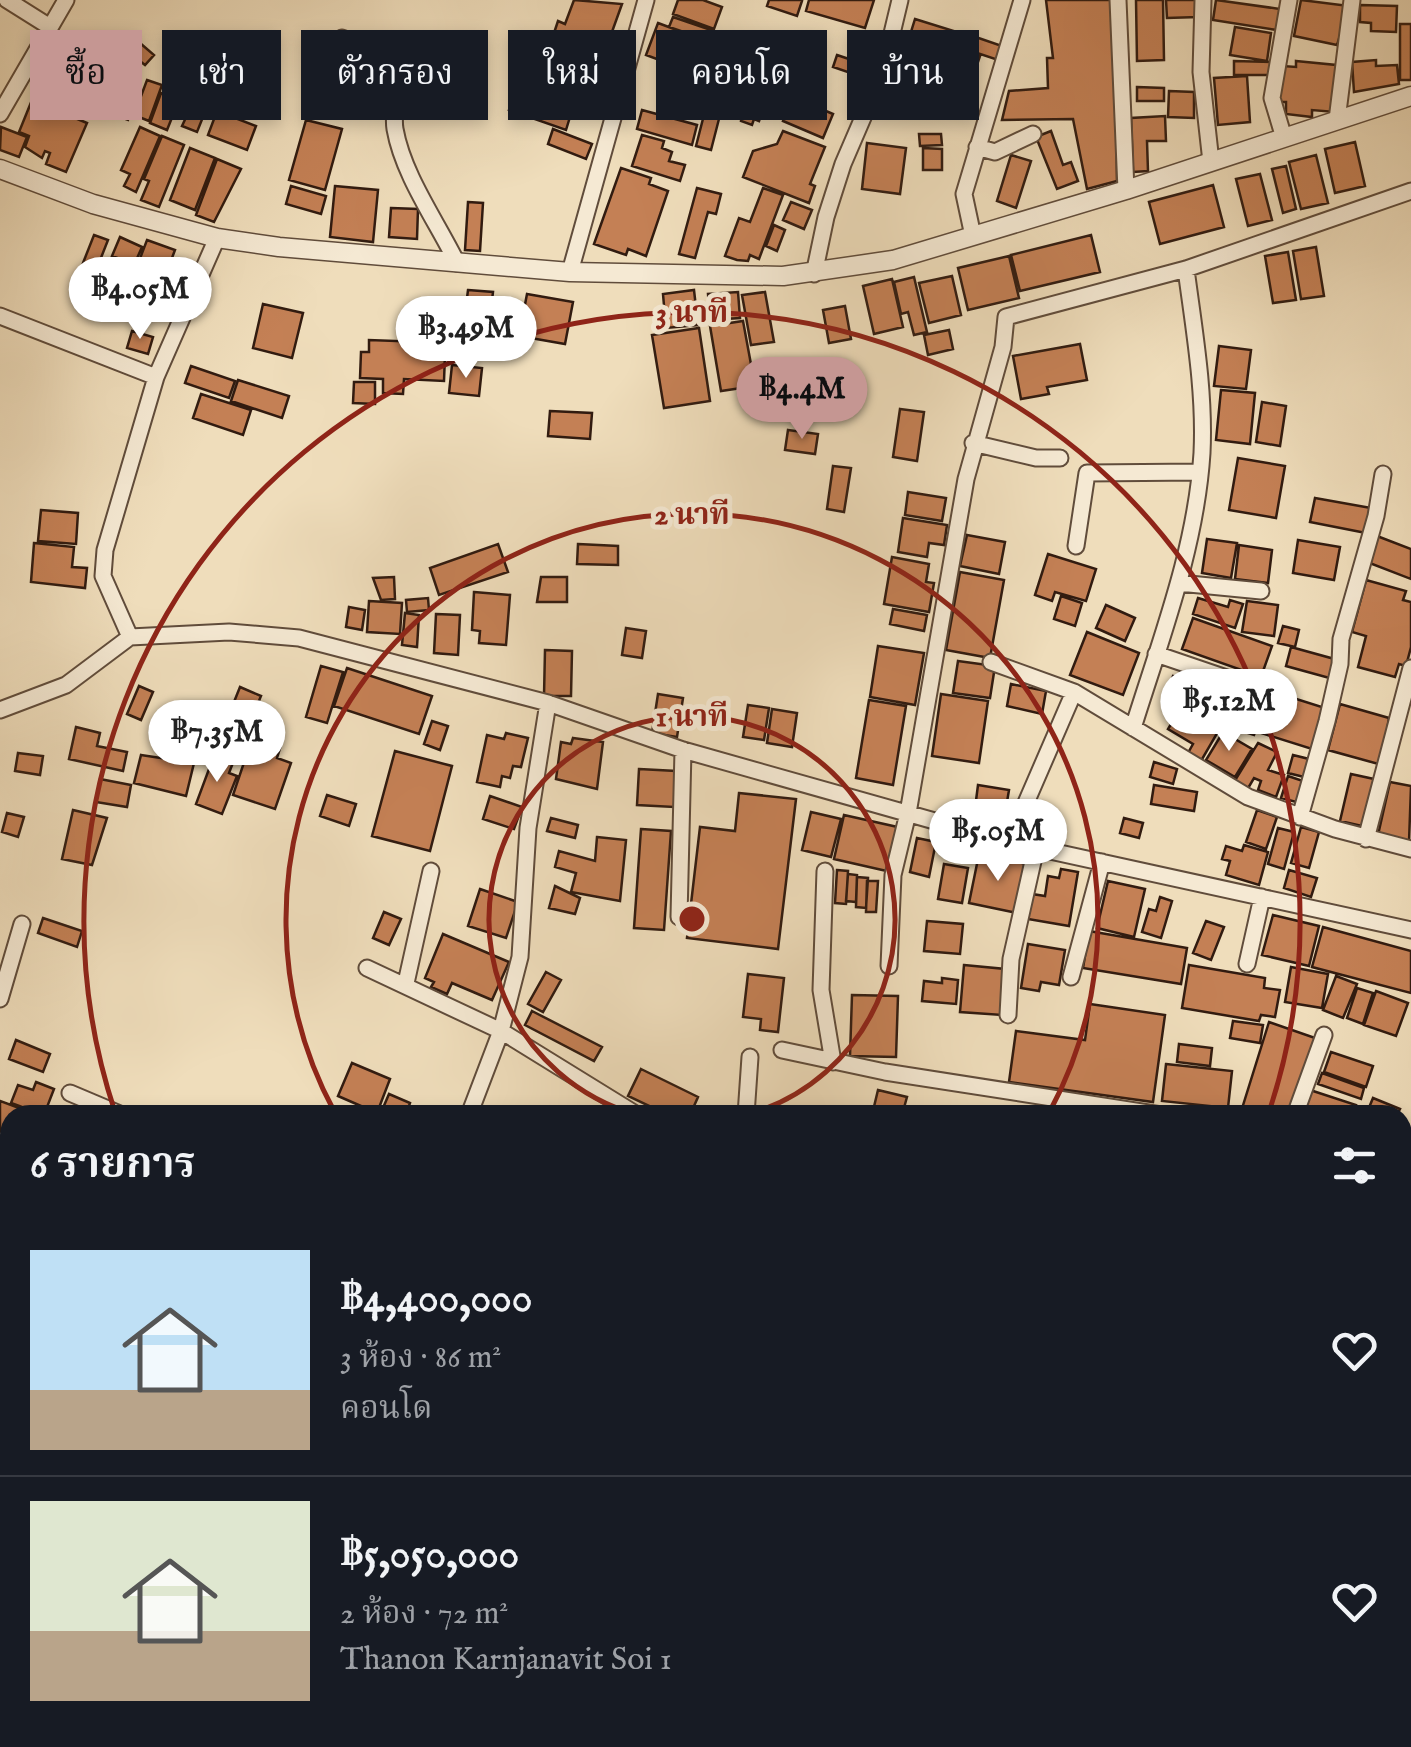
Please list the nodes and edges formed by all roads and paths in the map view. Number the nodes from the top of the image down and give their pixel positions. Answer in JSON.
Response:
{"nodes":[{"id":1,"x":6,"y":0,"type":"edge"},
{"id":2,"x":66,"y":0,"type":"edge"},
{"id":3,"x":646,"y":0,"type":"edge"},
{"id":4,"x":900,"y":0,"type":"edge"},
{"id":5,"x":1022,"y":0,"type":"edge"},
{"id":6,"x":1118,"y":0,"type":"edge"},
{"id":7,"x":1203,"y":0,"type":"edge"},
{"id":8,"x":1288,"y":0,"type":"edge"},
{"id":9,"x":1352,"y":0,"type":"edge"},
{"id":10,"x":50,"y":28,"type":"junction"},
{"id":11,"x":1411,"y":96,"type":"edge"},
{"id":12,"x":0,"y":114,"type":"edge"},
{"id":13,"x":395,"y":120,"type":"edge"},
{"id":14,"x":1337,"y":120,"type":"junction"},
{"id":15,"x":1033,"y":134,"type":"dead end"},
{"id":16,"x":1284,"y":138,"type":"junction"},
{"id":17,"x":977,"y":147,"type":"junction"},
{"id":18,"x":1211,"y":162,"type":"junction"},
{"id":19,"x":0,"y":170,"type":"edge"},
{"id":20,"x":1126,"y":190,"type":"junction"},
{"id":21,"x":1411,"y":191,"type":"edge"},
{"id":22,"x":973,"y":236,"type":"junction"},
{"id":23,"x":216,"y":238,"type":"junction"},
{"id":24,"x":458,"y":263,"type":"junction"},
{"id":25,"x":1186,"y":269,"type":"junction"},
{"id":26,"x":570,"y":272,"type":"junction"},
{"id":27,"x":814,"y":274,"type":"junction"},
{"id":28,"x":0,"y":316,"type":"edge"},
{"id":29,"x":156,"y":378,"type":"junction"},
{"id":30,"x":973,"y":443,"type":"junction"},
{"id":31,"x":1060,"y":458,"type":"dead end"},
{"id":32,"x":1199,"y":472,"type":"junction"},
{"id":33,"x":1382,"y":474,"type":"dead end"},
{"id":34,"x":1076,"y":546,"type":"dead end"},
{"id":35,"x":1178,"y":583,"type":"junction"},
{"id":36,"x":1261,"y":592,"type":"dead end"},
{"id":37,"x":130,"y":637,"type":"junction"},
{"id":38,"x":1156,"y":654,"type":"junction"},
{"id":39,"x":991,"y":662,"type":"dead end"},
{"id":40,"x":1411,"y":668,"type":"edge"},
{"id":41,"x":1250,"y":686,"type":"dead end"},
{"id":42,"x":1074,"y":692,"type":"junction"},
{"id":43,"x":548,"y":704,"type":"junction"},
{"id":44,"x":0,"y":710,"type":"edge"},
{"id":45,"x":1133,"y":728,"type":"junction"},
{"id":46,"x":683,"y":750,"type":"junction"},
{"id":47,"x":908,"y":813,"type":"junction"},
{"id":48,"x":1300,"y":817,"type":"junction"},
{"id":49,"x":1366,"y":839,"type":"junction"},
{"id":50,"x":1009,"y":842,"type":"junction"},
{"id":51,"x":1036,"y":848,"type":"junction"},
{"id":52,"x":1411,"y":848,"type":"edge"},
{"id":53,"x":1102,"y":862,"type":"junction"},
{"id":54,"x":431,"y":871,"type":"dead end"},
{"id":55,"x":826,"y":871,"type":"dead end"},
{"id":56,"x":1262,"y":897,"type":"junction"},
{"id":57,"x":680,"y":917,"type":"dead end"},
{"id":58,"x":22,"y":924,"type":"dead end"},
{"id":59,"x":1411,"y":930,"type":"edge"},
{"id":60,"x":1247,"y":964,"type":"dead end"},
{"id":61,"x":889,"y":966,"type":"dead end"},
{"id":62,"x":367,"y":968,"type":"dead end"},
{"id":63,"x":1070,"y":977,"type":"dead end"},
{"id":64,"x":406,"y":983,"type":"junction"},
{"id":65,"x":0,"y":999,"type":"edge"},
{"id":66,"x":1008,"y":1015,"type":"dead end"},
{"id":67,"x":501,"y":1031,"type":"junction"},
{"id":68,"x":1324,"y":1034,"type":"dead end"},
{"id":69,"x":782,"y":1050,"type":"dead end"},
{"id":70,"x":750,"y":1056,"type":"dead end"},
{"id":71,"x":833,"y":1062,"type":"junction"},
{"id":72,"x":70,"y":1094,"type":"dead end"},
{"id":73,"x":95,"y":1105,"type":"edge"},
{"id":74,"x":473,"y":1105,"type":"edge"},
{"id":75,"x":621,"y":1105,"type":"edge"},
{"id":76,"x":747,"y":1105,"type":"edge"},
{"id":77,"x":1053,"y":1105,"type":"edge"},
{"id":78,"x":1299,"y":1105,"type":"edge"}],
"edges":[{"from":1,"to":10,"type":"street"},
{"from":2,"to":10,"type":"street"},
{"from":3,"to":26,"type":"street"},
{"from":4,"to":27,"type":"street"},
{"from":5,"to":17,"type":"street"},
{"from":6,"to":20,"type":"street"},
{"from":7,"to":18,"type":"street"},
{"from":8,"to":16,"type":"street"},
{"from":9,"to":14,"type":"street"},
{"from":10,"to":12,"type":"street"},
{"from":11,"to":14,"type":"street"},
{"from":13,"to":24,"type":"street"},
{"from":14,"to":16,"type":"street"},
{"from":15,"to":17,"type":"street"},
{"from":16,"to":18,"type":"street"},
{"from":17,"to":22,"type":"street"},
{"from":18,"to":20,"type":"street"},
{"from":19,"to":23,"type":"street"},
{"from":20,"to":22,"type":"street"},
{"from":21,"to":25,"type":"street"},
{"from":22,"to":27,"type":"street"},
{"from":23,"to":24,"type":"street"},
{"from":23,"to":29,"type":"street"},
{"from":24,"to":26,"type":"street"},
{"from":25,"to":30,"type":"street"},
{"from":25,"to":32,"type":"street"},
{"from":26,"to":27,"type":"street"},
{"from":28,"to":29,"type":"street"},
{"from":29,"to":37,"type":"street"},
{"from":30,"to":31,"type":"street"},
{"from":30,"to":47,"type":"street"},
{"from":32,"to":34,"type":"street"},
{"from":32,"to":35,"type":"street"},
{"from":33,"to":48,"type":"street"},
{"from":35,"to":36,"type":"street"},
{"from":35,"to":38,"type":"street"},
{"from":37,"to":43,"type":"street"},
{"from":37,"to":44,"type":"street"},
{"from":38,"to":41,"type":"street"},
{"from":38,"to":45,"type":"street"},
{"from":39,"to":42,"type":"street"},
{"from":40,"to":49,"type":"street"},
{"from":42,"to":45,"type":"street"},
{"from":42,"to":50,"type":"street"},
{"from":43,"to":46,"type":"street"},
{"from":43,"to":67,"type":"street"},
{"from":45,"to":48,"type":"street"},
{"from":46,"to":47,"type":"street"},
{"from":46,"to":57,"type":"street"},
{"from":47,"to":50,"type":"street"},
{"from":47,"to":61,"type":"street"},
{"from":48,"to":49,"type":"street"},
{"from":49,"to":52,"type":"street"},
{"from":50,"to":51,"type":"street"},
{"from":51,"to":53,"type":"street"},
{"from":51,"to":66,"type":"street"},
{"from":53,"to":56,"type":"street"},
{"from":53,"to":63,"type":"street"},
{"from":54,"to":64,"type":"street"},
{"from":55,"to":71,"type":"street"},
{"from":56,"to":59,"type":"street"},
{"from":56,"to":60,"type":"street"},
{"from":58,"to":65,"type":"street"},
{"from":62,"to":64,"type":"street"},
{"from":64,"to":67,"type":"street"},
{"from":67,"to":74,"type":"street"},
{"from":67,"to":75,"type":"street"},
{"from":68,"to":78,"type":"street"},
{"from":69,"to":71,"type":"street"},
{"from":70,"to":76,"type":"street"},
{"from":71,"to":77,"type":"street"},
{"from":72,"to":73,"type":"street"}]}
